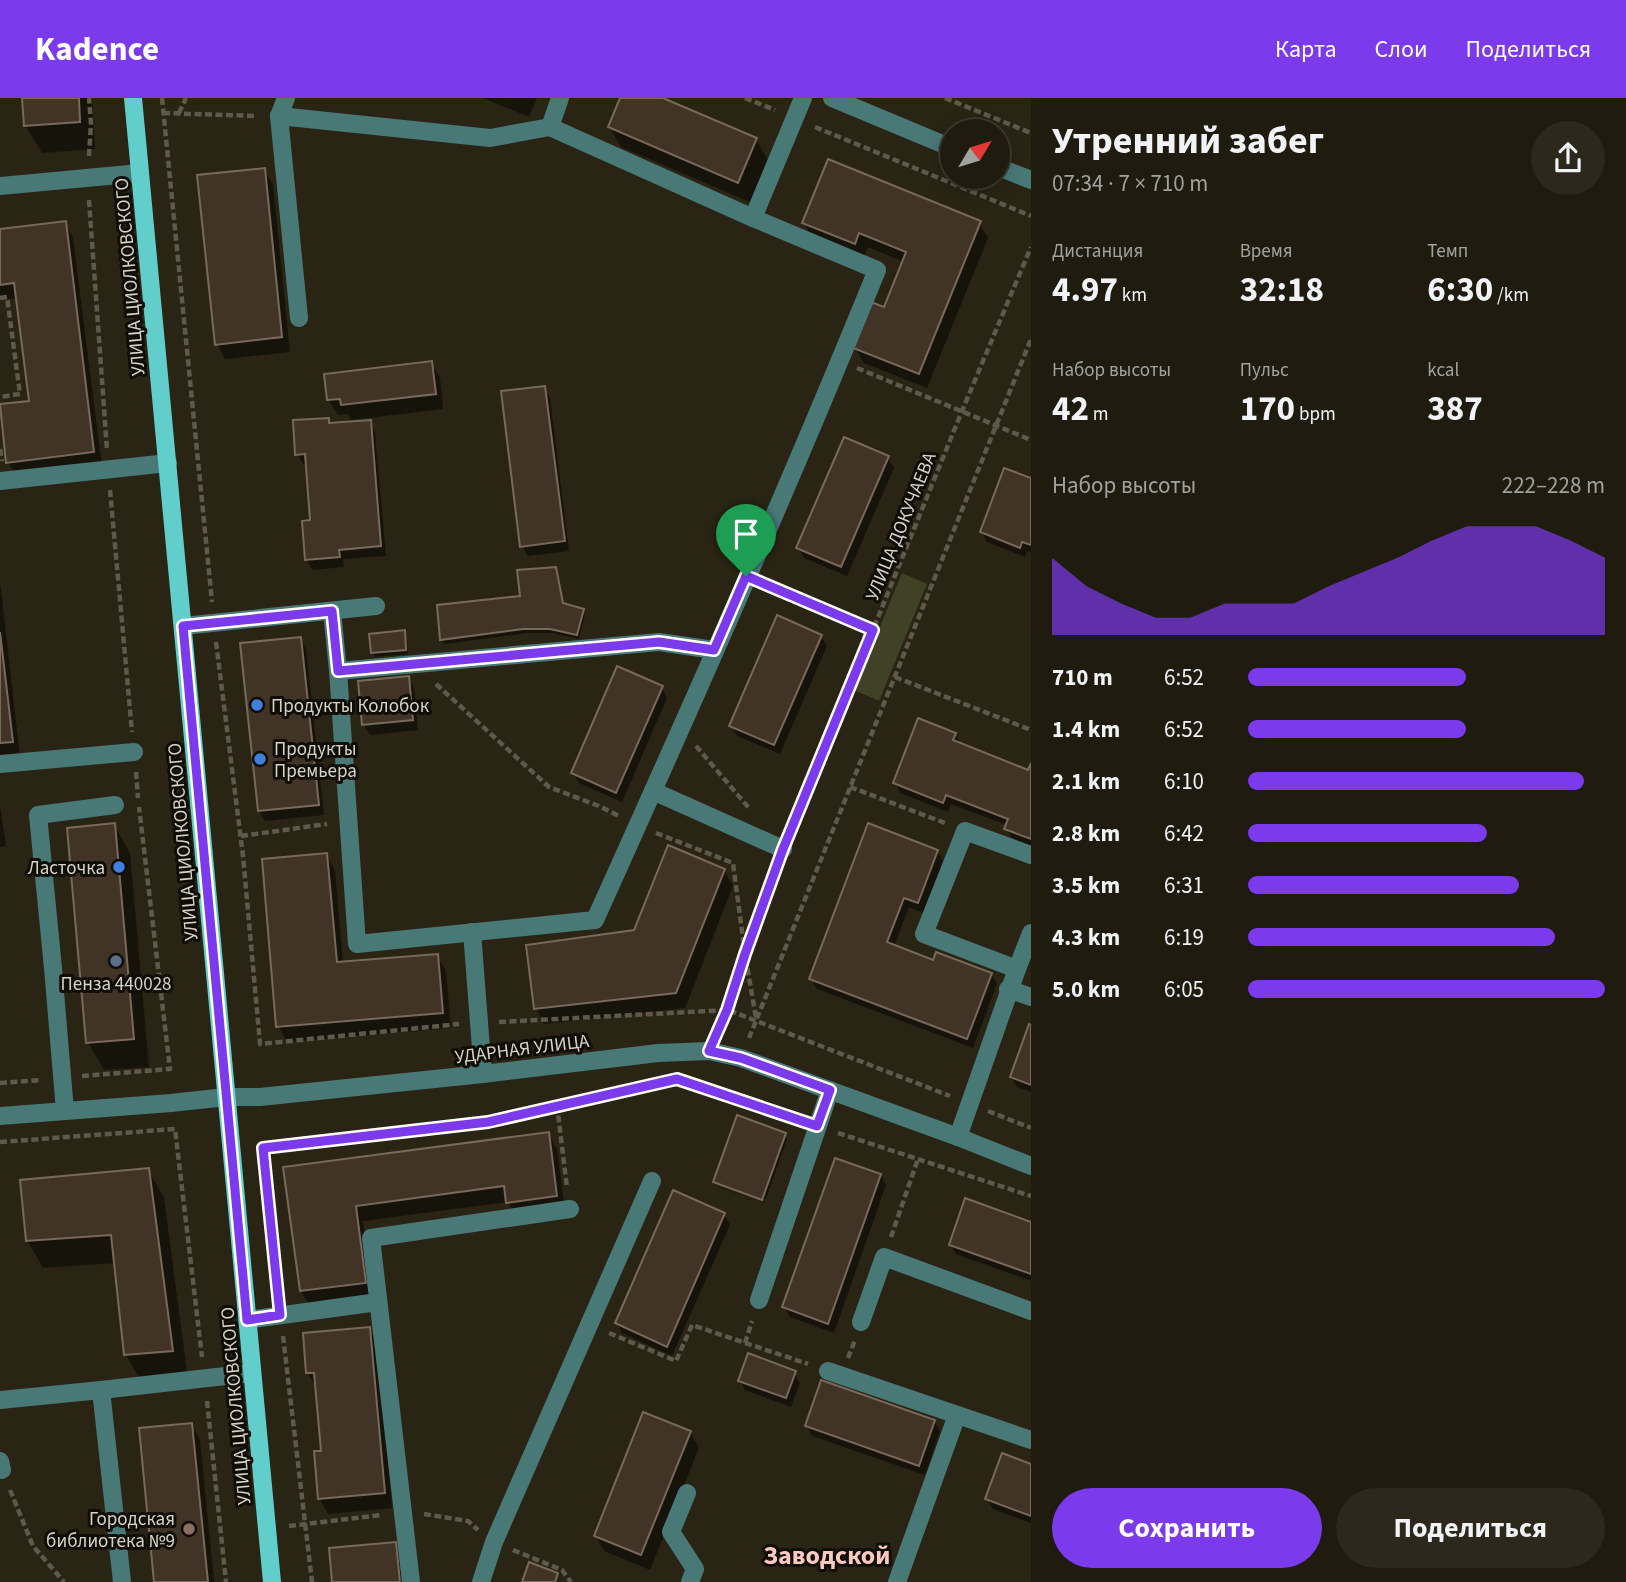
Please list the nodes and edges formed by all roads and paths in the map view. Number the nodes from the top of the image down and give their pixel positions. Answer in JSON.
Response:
{"nodes":[{"id":1,"x":89,"y":98,"type":"edge"},
{"id":2,"x":133,"y":98,"type":"edge"},
{"id":3,"x":162,"y":98,"type":"edge"},
{"id":4,"x":186,"y":98,"type":"edge"},
{"id":5,"x":286,"y":98,"type":"edge"},
{"id":6,"x":560,"y":98,"type":"edge"},
{"id":7,"x":745,"y":98,"type":"edge"},
{"id":8,"x":803,"y":98,"type":"edge"},
{"id":9,"x":832,"y":98,"type":"edge"},
{"id":10,"x":945,"y":98,"type":"edge"},
{"id":11,"x":163,"y":113,"type":"junction"},
{"id":12,"x":179,"y":114,"type":"junction"},
{"id":13,"x":279,"y":116,"type":"junction"},
{"id":14,"x":795,"y":118,"type":"junction"},
{"id":15,"x":550,"y":127,"type":"junction"},
{"id":16,"x":1031,"y":133,"type":"edge"},
{"id":17,"x":940,"y":143,"type":"edge"},
{"id":18,"x":1010,"y":172,"type":"edge"},
{"id":19,"x":140,"y":173,"type":"junction"},
{"id":20,"x":87,"y":179,"type":"junction"},
{"id":21,"x":1031,"y":180,"type":"edge"},
{"id":22,"x":0,"y":186,"type":"edge"},
{"id":23,"x":1031,"y":216,"type":"edge"},
{"id":24,"x":753,"y":218,"type":"junction"},
{"id":25,"x":1031,"y":247,"type":"edge"},
{"id":26,"x":0,"y":298,"type":"edge"},
{"id":27,"x":299,"y":318,"type":"dead end"},
{"id":28,"x":1031,"y":339,"type":"edge"},
{"id":29,"x":840,"y":360,"type":"junction"},
{"id":30,"x":0,"y":397,"type":"edge"},
{"id":31,"x":962,"y":411,"type":"junction"},
{"id":32,"x":996,"y":426,"type":"junction"},
{"id":33,"x":1031,"y":440,"type":"edge"},
{"id":34,"x":168,"y":463,"type":"junction"},
{"id":35,"x":109,"y":470,"type":"junction"},
{"id":36,"x":0,"y":481,"type":"edge"},
{"id":37,"x":746,"y":576,"type":"junction"},
{"id":38,"x":376,"y":606,"type":"dead end"},
{"id":39,"x":332,"y":611,"type":"junction"},
{"id":40,"x":214,"y":624,"type":"junction"},
{"id":41,"x":183,"y":626,"type":"junction"},
{"id":42,"x":873,"y":630,"type":"junction"},
{"id":43,"x":714,"y":650,"type":"junction"},
{"id":44,"x":338,"y":671,"type":"junction"},
{"id":45,"x":895,"y":677,"type":"junction"},
{"id":46,"x":680,"y":728,"type":"junction"},
{"id":47,"x":1031,"y":730,"type":"edge"},
{"id":48,"x":134,"y":752,"type":"junction"},
{"id":49,"x":0,"y":764,"type":"edge"},
{"id":50,"x":850,"y":788,"type":"junction"},
{"id":51,"x":653,"y":791,"type":"junction"},
{"id":52,"x":115,"y":805,"type":"dead end"},
{"id":53,"x":749,"y":809,"type":"dead end"},
{"id":54,"x":349,"y":821,"type":"junction"},
{"id":55,"x":965,"y":831,"type":"junction"},
{"id":56,"x":241,"y":836,"type":"dead end"},
{"id":57,"x":783,"y":849,"type":"junction"},
{"id":58,"x":1031,"y":855,"type":"edge"},
{"id":59,"x":472,"y":932,"type":"junction"},
{"id":60,"x":1031,"y":933,"type":"edge"},
{"id":61,"x":1017,"y":969,"type":"junction"},
{"id":62,"x":1009,"y":989,"type":"junction"},
{"id":63,"x":1031,"y":998,"type":"edge"},
{"id":64,"x":756,"y":1021,"type":"junction"},
{"id":65,"x":709,"y":1051,"type":"junction"},
{"id":66,"x":741,"y":1058,"type":"junction"},
{"id":67,"x":170,"y":1069,"type":"dead end"},
{"id":68,"x":483,"y":1074,"type":"junction"},
{"id":69,"x":830,"y":1090,"type":"junction"},
{"id":70,"x":226,"y":1097,"type":"junction"},
{"id":71,"x":969,"y":1104,"type":"junction"},
{"id":72,"x":557,"y":1105,"type":"junction"},
{"id":73,"x":65,"y":1111,"type":"junction"},
{"id":74,"x":0,"y":1116,"type":"edge"},
{"id":75,"x":817,"y":1126,"type":"junction"},
{"id":76,"x":1031,"y":1128,"type":"edge"},
{"id":77,"x":175,"y":1129,"type":"dead end"},
{"id":78,"x":958,"y":1137,"type":"junction"},
{"id":79,"x":0,"y":1142,"type":"edge"},
{"id":80,"x":918,"y":1159,"type":"junction"},
{"id":81,"x":1031,"y":1166,"type":"edge"},
{"id":82,"x":652,"y":1181,"type":"dead end"},
{"id":83,"x":1031,"y":1196,"type":"edge"},
{"id":84,"x":570,"y":1209,"type":"joint"},
{"id":85,"x":884,"y":1257,"type":"junction"},
{"id":86,"x":759,"y":1300,"type":"dead end"},
{"id":87,"x":378,"y":1302,"type":"junction"},
{"id":88,"x":1031,"y":1311,"type":"edge"},
{"id":89,"x":280,"y":1315,"type":"junction"},
{"id":90,"x":247,"y":1320,"type":"junction"},
{"id":91,"x":861,"y":1322,"type":"joint"},
{"id":92,"x":589,"y":1324,"type":"junction"},
{"id":93,"x":252,"y":1373,"type":"junction"},
{"id":94,"x":835,"y":1374,"type":"junction"},
{"id":95,"x":102,"y":1390,"type":"junction"},
{"id":96,"x":0,"y":1400,"type":"edge"},
{"id":97,"x":957,"y":1415,"type":"junction"},
{"id":98,"x":1031,"y":1440,"type":"edge"},
{"id":99,"x":1,"y":1465,"type":"edge"},
{"id":100,"x":687,"y":1493,"type":"dead end"},
{"id":101,"x":64,"y":1582,"type":"edge"},
{"id":102,"x":122,"y":1582,"type":"edge"},
{"id":103,"x":272,"y":1582,"type":"edge"},
{"id":104,"x":312,"y":1582,"type":"edge"},
{"id":105,"x":411,"y":1582,"type":"edge"},
{"id":106,"x":481,"y":1582,"type":"edge"},
{"id":107,"x":690,"y":1582,"type":"edge"},
{"id":108,"x":897,"y":1582,"type":"edge"}],
"edges":[{"from":1,"to":20,"type":"path"},
{"from":2,"to":19,"type":"main road","name":"УЛИЦА ЦИОЛКОВСКОГО"},
{"from":3,"to":11,"type":"path"},
{"from":4,"to":12,"type":"path"},
{"from":5,"to":13,"type":"street"},
{"from":6,"to":15,"type":"street"},
{"from":7,"to":14,"type":"path"},
{"from":8,"to":14,"type":"street"},
{"from":9,"to":17,"type":"street"},
{"from":10,"to":16,"type":"path"},
{"from":11,"to":12,"type":"path"},
{"from":11,"to":40,"type":"path"},
{"from":12,"to":13,"type":"path"},
{"from":13,"to":15,"type":"street"},
{"from":13,"to":27,"type":"street"},
{"from":14,"to":23,"type":"path"},
{"from":14,"to":24,"type":"street"},
{"from":15,"to":24,"type":"street"},
{"from":18,"to":21,"type":"street"},
{"from":19,"to":20,"type":"street"},
{"from":19,"to":34,"type":"main road","name":"УЛИЦА ЦИОЛКОВСКОГО"},
{"from":20,"to":22,"type":"street"},
{"from":20,"to":35,"type":"path"},
{"from":24,"to":29,"type":"street"},
{"from":25,"to":31,"type":"path","name":"УЛИЦА ДОКУЧАЕВА"},
{"from":26,"to":30,"type":"path"},
{"from":28,"to":32,"type":"path"},
{"from":29,"to":31,"type":"path"},
{"from":29,"to":37,"type":"street"},
{"from":31,"to":32,"type":"path"},
{"from":31,"to":42,"type":"path","name":"УЛИЦА ДОКУЧАЕВА"},
{"from":32,"to":33,"type":"path"},
{"from":32,"to":45,"type":"path"},
{"from":34,"to":35,"type":"street"},
{"from":34,"to":41,"type":"main road","name":"УЛИЦА ЦИОЛКОВСКОГО"},
{"from":35,"to":36,"type":"street"},
{"from":35,"to":48,"type":"path"},
{"from":37,"to":42,"type":"path"},
{"from":37,"to":43,"type":"street"},
{"from":38,"to":39,"type":"street"},
{"from":39,"to":40,"type":"street"},
{"from":39,"to":44,"type":"street"},
{"from":40,"to":41,"type":"street"},
{"from":41,"to":70,"type":"main road","name":"УЛИЦА ЦИОЛКОВСКОГО"},
{"from":42,"to":57,"type":"path","name":"УЛИЦА ДОКУЧАЕВА"},
{"from":43,"to":44,"type":"street"},
{"from":43,"to":46,"type":"street"},
{"from":44,"to":54,"type":"street"},
{"from":45,"to":47,"type":"path"},
{"from":45,"to":50,"type":"path"},
{"from":46,"to":51,"type":"street"},
{"from":46,"to":53,"type":"path"},
{"from":48,"to":49,"type":"street"},
{"from":48,"to":67,"type":"path"},
{"from":50,"to":55,"type":"path"},
{"from":50,"to":64,"type":"path"},
{"from":51,"to":57,"type":"street"},
{"from":51,"to":59,"type":"street"},
{"from":52,"to":73,"type":"street"},
{"from":54,"to":56,"type":"path"},
{"from":54,"to":59,"type":"street"},
{"from":55,"to":58,"type":"street"},
{"from":55,"to":61,"type":"street"},
{"from":57,"to":65,"type":"path","name":"УЛИЦА ДОКУЧАЕВА"},
{"from":59,"to":68,"type":"street"},
{"from":60,"to":61,"type":"street"},
{"from":61,"to":62,"type":"street"},
{"from":62,"to":63,"type":"street"},
{"from":62,"to":71,"type":"street"},
{"from":64,"to":66,"type":"path"},
{"from":64,"to":71,"type":"path"},
{"from":65,"to":66,"type":"street","name":"УДАРНАЯ УЛИЦА"},
{"from":65,"to":68,"type":"street","name":"УДАРНАЯ УЛИЦА"},
{"from":66,"to":69,"type":"street","name":"УДАРНАЯ УЛИЦА"},
{"from":68,"to":70,"type":"street","name":"УДАРНАЯ УЛИЦА"},
{"from":69,"to":75,"type":"street"},
{"from":69,"to":78,"type":"street","name":"УДАРНАЯ УЛИЦА"},
{"from":70,"to":73,"type":"street","name":"УДАРНАЯ УЛИЦА"},
{"from":70,"to":90,"type":"main road","name":"УЛИЦА ЦИОЛКОВСКОГО"},
{"from":71,"to":76,"type":"path"},
{"from":71,"to":78,"type":"street"},
{"from":72,"to":75,"type":"path"},
{"from":72,"to":84,"type":"path"},
{"from":72,"to":89,"type":"path"},
{"from":73,"to":74,"type":"street","name":"УДАРНАЯ УЛИЦА"},
{"from":75,"to":80,"type":"path"},
{"from":75,"to":86,"type":"street"},
{"from":77,"to":79,"type":"path"},
{"from":78,"to":81,"type":"street","name":"УДАРНАЯ УЛИЦА"},
{"from":80,"to":83,"type":"path"},
{"from":80,"to":85,"type":"path"},
{"from":82,"to":92,"type":"street"},
{"from":84,"to":87,"type":"street"},
{"from":85,"to":88,"type":"street"},
{"from":85,"to":91,"type":"street"},
{"from":87,"to":89,"type":"street"},
{"from":87,"to":105,"type":"street"},
{"from":89,"to":90,"type":"street"},
{"from":89,"to":104,"type":"path"},
{"from":90,"to":93,"type":"main road","name":"УЛИЦА ЦИОЛКОВСКОГО"},
{"from":91,"to":94,"type":"path"},
{"from":92,"to":94,"type":"path"},
{"from":92,"to":106,"type":"street"},
{"from":93,"to":95,"type":"street"},
{"from":93,"to":103,"type":"main road","name":"УЛИЦА ЦИОЛКОВСКОГО"},
{"from":94,"to":97,"type":"street"},
{"from":95,"to":96,"type":"street"},
{"from":95,"to":102,"type":"street"},
{"from":97,"to":98,"type":"street"},
{"from":97,"to":108,"type":"street"},
{"from":99,"to":101,"type":"path"},
{"from":100,"to":107,"type":"street"}]}
